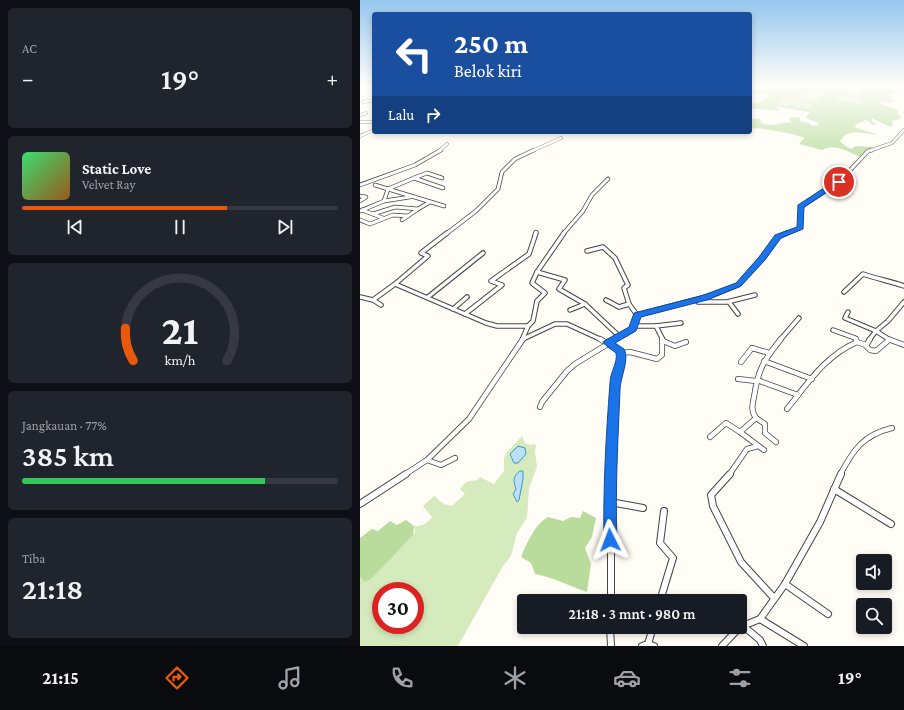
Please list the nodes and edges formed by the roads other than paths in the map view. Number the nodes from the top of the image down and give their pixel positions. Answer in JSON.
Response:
{"nodes":[{"id":1,"x":360,"y":122,"type":"edge"},
{"id":2,"x":372,"y":122,"type":"edge"},
{"id":3,"x":904,"y":130,"type":"edge"},
{"id":4,"x":372,"y":131,"type":"edge"},
{"id":5,"x":360,"y":136,"type":"edge"},
{"id":6,"x":561,"y":138,"type":"dead end"},
{"id":7,"x":447,"y":144,"type":"dead end"},
{"id":8,"x":414,"y":178,"type":"junction"},
{"id":9,"x":442,"y":178,"type":"dead end"},
{"id":10,"x":608,"y":179,"type":"dead end"},
{"id":11,"x":360,"y":185,"type":"edge"},
{"id":12,"x":376,"y":185,"type":"dead end"},
{"id":13,"x":444,"y":188,"type":"dead end"},
{"id":14,"x":388,"y":189,"type":"junction"},
{"id":15,"x":360,"y":196,"type":"edge"},
{"id":16,"x":413,"y":197,"type":"junction"},
{"id":17,"x":360,"y":201,"type":"edge"},
{"id":18,"x":384,"y":201,"type":"junction"},
{"id":19,"x":430,"y":202,"type":"junction"},
{"id":20,"x":444,"y":206,"type":"dead end"},
{"id":21,"x":418,"y":209,"type":"junction"},
{"id":22,"x":361,"y":211,"type":"edge"},
{"id":23,"x":373,"y":214,"type":"junction"},
{"id":24,"x":408,"y":216,"type":"junction"},
{"id":25,"x":383,"y":218,"type":"junction"},
{"id":26,"x":360,"y":220,"type":"edge"},
{"id":27,"x":402,"y":220,"type":"dead end"},
{"id":28,"x":536,"y":232,"type":"dead end"},
{"id":29,"x":587,"y":251,"type":"dead end"},
{"id":30,"x":483,"y":253,"type":"dead end"},
{"id":31,"x":537,"y":272,"type":"junction"},
{"id":32,"x":395,"y":284,"type":"junction"},
{"id":33,"x":904,"y":286,"type":"edge"},
{"id":34,"x":844,"y":292,"type":"dead end"},
{"id":35,"x":755,"y":295,"type":"dead end"},
{"id":36,"x":360,"y":297,"type":"edge"},
{"id":37,"x":428,"y":297,"type":"junction"},
{"id":38,"x":467,"y":297,"type":"dead end"},
{"id":39,"x":373,"y":300,"type":"junction"},
{"id":40,"x":606,"y":300,"type":"dead end"},
{"id":41,"x":694,"y":301,"type":"junction"},
{"id":42,"x":729,"y":302,"type":"junction"},
{"id":43,"x":904,"y":302,"type":"edge"},
{"id":44,"x":585,"y":304,"type":"junction"},
{"id":45,"x":629,"y":304,"type":"junction"},
{"id":46,"x":381,"y":305,"type":"dead end"},
{"id":47,"x":454,"y":308,"type":"junction"},
{"id":48,"x":570,"y":310,"type":"dead end"},
{"id":49,"x":848,"y":312,"type":"dead end"},
{"id":50,"x":465,"y":314,"type":"junction"},
{"id":51,"x":738,"y":314,"type":"dead end"},
{"id":52,"x":637,"y":315,"type":"junction"},
{"id":53,"x":799,"y":318,"type":"dead end"},
{"id":54,"x":681,"y":323,"type":"dead end"},
{"id":55,"x":528,"y":326,"type":"junction"},
{"id":56,"x":634,"y":326,"type":"junction"},
{"id":57,"x":656,"y":326,"type":"junction"},
{"id":58,"x":833,"y":330,"type":"dead end"},
{"id":59,"x":876,"y":331,"type":"junction"},
{"id":60,"x":619,"y":336,"type":"junction"},
{"id":61,"x":523,"y":339,"type":"junction"},
{"id":62,"x":889,"y":340,"type":"junction"},
{"id":63,"x":663,"y":341,"type":"junction"},
{"id":64,"x":686,"y":342,"type":"dead end"},
{"id":65,"x":857,"y":342,"type":"junction"},
{"id":66,"x":608,"y":343,"type":"junction"},
{"id":67,"x":866,"y":345,"type":"junction"},
{"id":68,"x":904,"y":345,"type":"edge"},
{"id":69,"x":622,"y":353,"type":"junction"},
{"id":70,"x":769,"y":353,"type":"junction"},
{"id":71,"x":764,"y":361,"type":"junction"},
{"id":72,"x":741,"y":362,"type":"dead end"},
{"id":73,"x":738,"y":379,"type":"dead end"},
{"id":74,"x":812,"y":379,"type":"junction"},
{"id":75,"x":757,"y":381,"type":"junction"},
{"id":76,"x":798,"y":395,"type":"junction"},
{"id":77,"x":540,"y":407,"type":"dead end"},
{"id":78,"x":787,"y":408,"type":"dead end"},
{"id":79,"x":756,"y":418,"type":"junction"},
{"id":80,"x":892,"y":428,"type":"dead end"},
{"id":81,"x":740,"y":432,"type":"junction"},
{"id":82,"x":710,"y":437,"type":"dead end"},
{"id":83,"x":776,"y":442,"type":"dead end"},
{"id":84,"x":758,"y":446,"type":"junction"},
{"id":85,"x":764,"y":450,"type":"dead end"},
{"id":86,"x":455,"y":458,"type":"dead end"},
{"id":87,"x":427,"y":460,"type":"junction"},
{"id":88,"x":834,"y":489,"type":"junction"},
{"id":89,"x":610,"y":502,"type":"junction"},
{"id":90,"x":360,"y":504,"type":"edge"},
{"id":91,"x":643,"y":508,"type":"dead end"},
{"id":92,"x":664,"y":511,"type":"dead end"},
{"id":93,"x":891,"y":524,"type":"dead end"},
{"id":94,"x":785,"y":584,"type":"junction"},
{"id":95,"x":611,"y":594,"type":"edge"},
{"id":96,"x":662,"y":594,"type":"edge"},
{"id":97,"x":774,"y":598,"type":"junction"},
{"id":98,"x":828,"y":614,"type":"dead end"},
{"id":99,"x":760,"y":619,"type":"junction"},
{"id":100,"x":747,"y":624,"type":"edge"},
{"id":101,"x":747,"y":630,"type":"edge"},
{"id":102,"x":610,"y":634,"type":"edge"},
{"id":103,"x":651,"y":634,"type":"edge"},
{"id":104,"x":733,"y":634,"type":"edge"},
{"id":105,"x":648,"y":645,"type":"edge"},
{"id":106,"x":611,"y":646,"type":"edge"},
{"id":107,"x":722,"y":646,"type":"edge"},
{"id":108,"x":763,"y":646,"type":"edge"},
{"id":109,"x":804,"y":646,"type":"edge"}],
"edges":[{"from":1,"to":2,"type":"street"},
{"from":3,"to":41,"type":"street"},
{"from":4,"to":5,"type":"street"},
{"from":6,"to":32,"type":"street"},
{"from":7,"to":11,"type":"street"},
{"from":8,"to":9,"type":"street"},
{"from":8,"to":13,"type":"street"},
{"from":8,"to":14,"type":"street"},
{"from":10,"to":31,"type":"street"},
{"from":12,"to":14,"type":"street"},
{"from":14,"to":16,"type":"street"},
{"from":14,"to":18,"type":"street"},
{"from":15,"to":17,"type":"street"},
{"from":16,"to":18,"type":"street"},
{"from":16,"to":19,"type":"street"},
{"from":18,"to":22,"type":"street"},
{"from":19,"to":20,"type":"street"},
{"from":19,"to":21,"type":"street"},
{"from":21,"to":23,"type":"street"},
{"from":21,"to":24,"type":"street"},
{"from":22,"to":23,"type":"street"},
{"from":23,"to":25,"type":"street"},
{"from":24,"to":25,"type":"street"},
{"from":24,"to":27,"type":"street"},
{"from":25,"to":26,"type":"street"},
{"from":28,"to":50,"type":"street"},
{"from":29,"to":45,"type":"street"},
{"from":30,"to":37,"type":"street"},
{"from":31,"to":44,"type":"street"},
{"from":31,"to":55,"type":"street"},
{"from":32,"to":37,"type":"street"},
{"from":32,"to":39,"type":"street"},
{"from":33,"to":34,"type":"street"},
{"from":35,"to":42,"type":"street"},
{"from":36,"to":39,"type":"street"},
{"from":37,"to":47,"type":"street"},
{"from":38,"to":47,"type":"street"},
{"from":39,"to":46,"type":"street"},
{"from":40,"to":45,"type":"street"},
{"from":41,"to":42,"type":"street"},
{"from":41,"to":52,"type":"street"},
{"from":42,"to":51,"type":"street"},
{"from":43,"to":59,"type":"street"},
{"from":44,"to":48,"type":"street"},
{"from":44,"to":60,"type":"street"},
{"from":45,"to":52,"type":"street"},
{"from":47,"to":50,"type":"street"},
{"from":49,"to":59,"type":"street"},
{"from":50,"to":55,"type":"street"},
{"from":52,"to":56,"type":"street"},
{"from":53,"to":70,"type":"street"},
{"from":54,"to":57,"type":"street"},
{"from":55,"to":61,"type":"street"},
{"from":56,"to":57,"type":"street"},
{"from":56,"to":60,"type":"street"},
{"from":57,"to":63,"type":"street"},
{"from":58,"to":65,"type":"street"},
{"from":59,"to":62,"type":"street"},
{"from":59,"to":67,"type":"street"},
{"from":60,"to":66,"type":"street"},
{"from":61,"to":66,"type":"street"},
{"from":61,"to":87,"type":"street"},
{"from":62,"to":67,"type":"street"},
{"from":62,"to":68,"type":"street"},
{"from":63,"to":64,"type":"street"},
{"from":63,"to":69,"type":"street"},
{"from":65,"to":67,"type":"street"},
{"from":65,"to":74,"type":"street"},
{"from":66,"to":69,"type":"street"},
{"from":66,"to":77,"type":"street"},
{"from":69,"to":89,"type":"street"},
{"from":70,"to":71,"type":"street"},
{"from":70,"to":72,"type":"street"},
{"from":71,"to":74,"type":"street"},
{"from":71,"to":75,"type":"street"},
{"from":73,"to":75,"type":"street"},
{"from":74,"to":76,"type":"street"},
{"from":75,"to":76,"type":"street"},
{"from":75,"to":79,"type":"street"},
{"from":76,"to":78,"type":"street"},
{"from":79,"to":81,"type":"street"},
{"from":79,"to":83,"type":"street"},
{"from":80,"to":88,"type":"street"},
{"from":81,"to":82,"type":"street"},
{"from":81,"to":84,"type":"street"},
{"from":84,"to":85,"type":"street"},
{"from":84,"to":97,"type":"street"},
{"from":86,"to":87,"type":"street"},
{"from":87,"to":90,"type":"street"},
{"from":88,"to":93,"type":"street"},
{"from":88,"to":94,"type":"street"},
{"from":89,"to":91,"type":"street"},
{"from":89,"to":95,"type":"street"},
{"from":92,"to":96,"type":"street"},
{"from":94,"to":97,"type":"street"},
{"from":94,"to":98,"type":"street"},
{"from":97,"to":99,"type":"street"},
{"from":99,"to":100,"type":"street"},
{"from":99,"to":109,"type":"street"},
{"from":101,"to":108,"type":"street"},
{"from":102,"to":106,"type":"street"},
{"from":103,"to":105,"type":"street"},
{"from":104,"to":107,"type":"street"}]}
